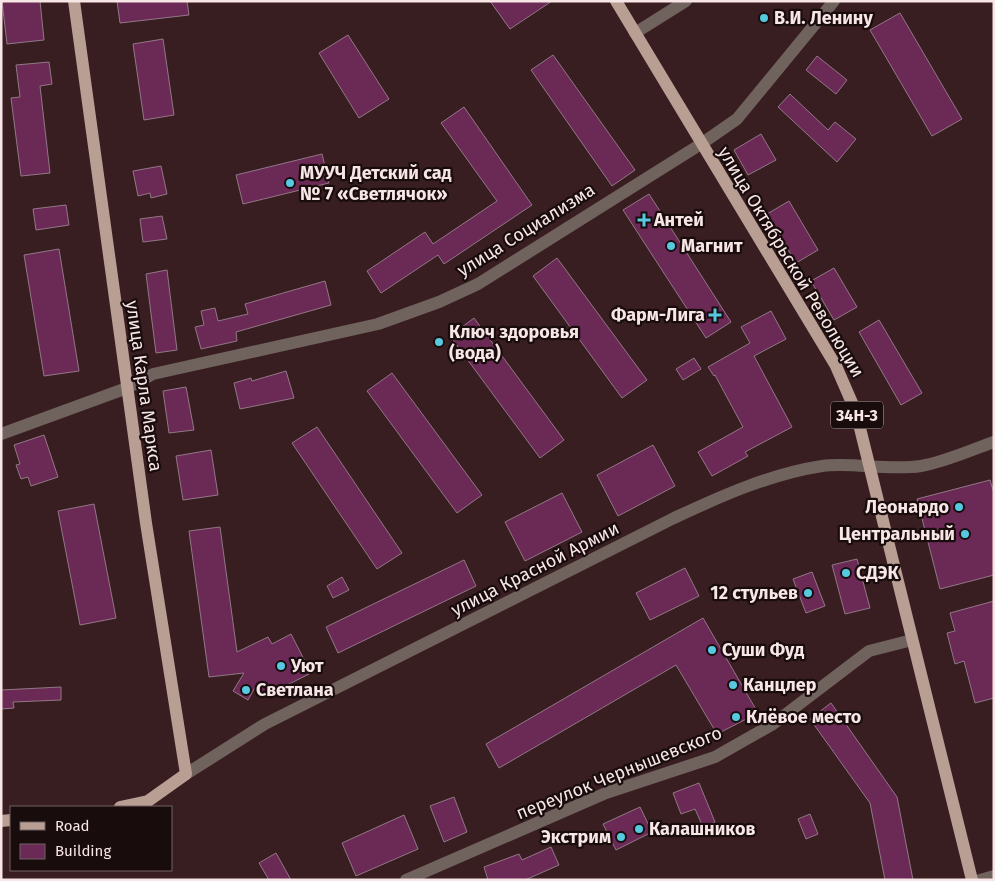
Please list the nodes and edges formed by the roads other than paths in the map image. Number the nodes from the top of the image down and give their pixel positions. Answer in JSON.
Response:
{"nodes":[{"id":1,"x":74,"y":1,"type":"edge"},
{"id":2,"x":616,"y":1,"type":"edge"},
{"id":3,"x":686,"y":1,"type":"edge"},
{"id":4,"x":834,"y":1,"type":"edge"},
{"id":5,"x":635,"y":33,"type":"junction"},
{"id":6,"x":701,"y":144,"type":"junction"},
{"id":7,"x":127,"y":388,"type":"junction"},
{"id":8,"x":1,"y":434,"type":"edge"},
{"id":9,"x":994,"y":442,"type":"edge"},
{"id":10,"x":870,"y":468,"type":"junction"},
{"id":11,"x":912,"y":640,"type":"junction"},
{"id":12,"x":186,"y":774,"type":"junction"},
{"id":13,"x":125,"y":806,"type":"edge"},
{"id":14,"x":994,"y":876,"type":"edge"},
{"id":15,"x":406,"y":880,"type":"edge"},
{"id":16,"x":972,"y":880,"type":"edge"},
{"id":17,"x":980,"y":880,"type":"edge"}],
"edges":[{"from":1,"to":7,"type":"main road","name":"улица Карла Маркса"},
{"from":2,"to":5,"type":"main road","name":"улица Октябрьской Революции","number":"34Н-3"},
{"from":3,"to":5,"type":"street"},
{"from":4,"to":6,"type":"street","name":"улица Социализма"},
{"from":5,"to":6,"type":"main road","name":"улица Октябрьской Революции","number":"34Н-3"},
{"from":6,"to":7,"type":"street","name":"улица Социализма"},
{"from":6,"to":10,"type":"main road","name":"улица Октябрьской Революции","number":"34Н-3"},
{"from":7,"to":8,"type":"street","name":"улица Социализма"},
{"from":7,"to":12,"type":"main road","name":"улица Карла Маркса"},
{"from":9,"to":10,"type":"street","name":"улица Красной Армии"},
{"from":10,"to":11,"type":"main road","name":"улица Октябрьской Революции","number":"34Н-3"},
{"from":10,"to":12,"type":"street","name":"улица Красной Армии"},
{"from":11,"to":15,"type":"street","name":"переулок Чернышевского"},
{"from":11,"to":16,"type":"main road","name":"улица Октябрьской Революции","number":"34Н-3"},
{"from":12,"to":13,"type":"main road","name":"улица Красной Армии"},
{"from":14,"to":17,"type":"street"}]}
